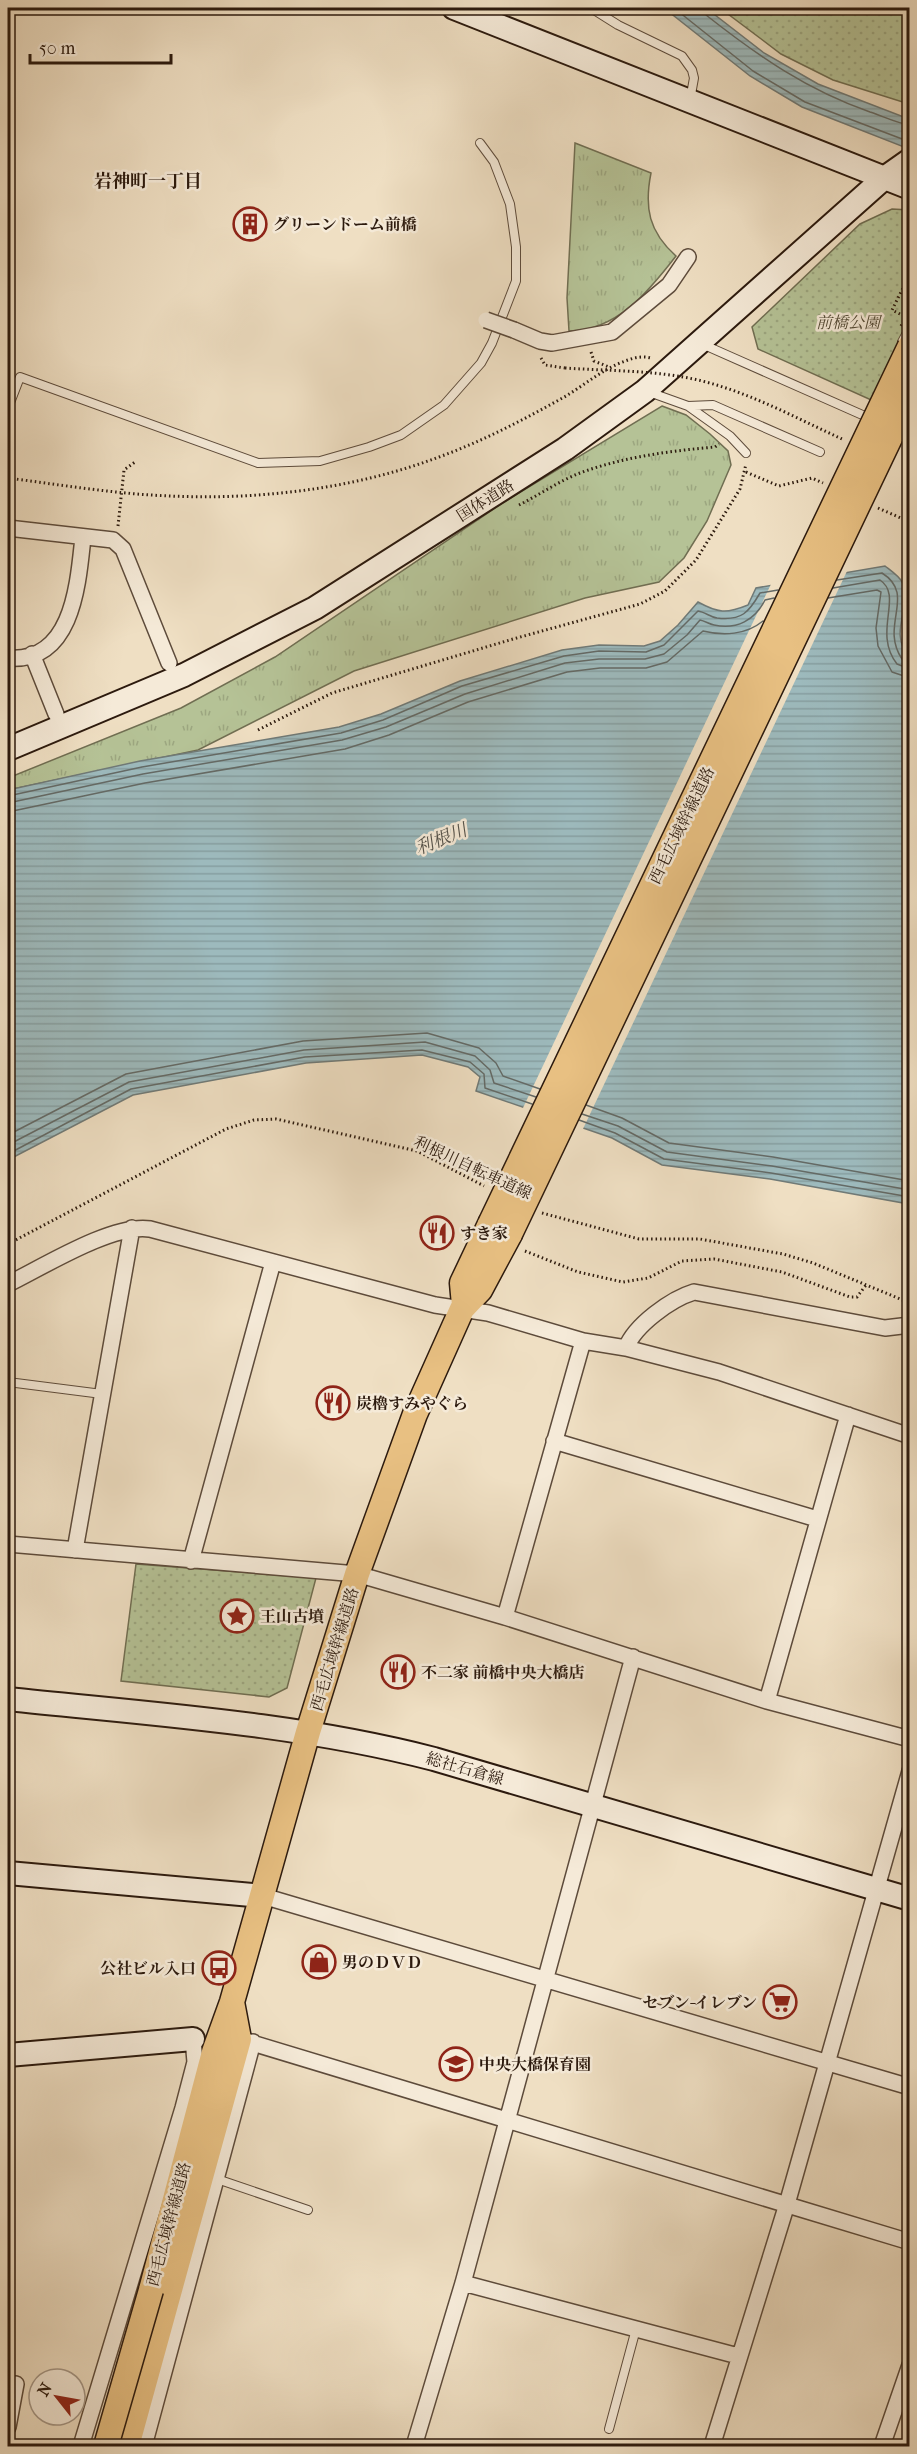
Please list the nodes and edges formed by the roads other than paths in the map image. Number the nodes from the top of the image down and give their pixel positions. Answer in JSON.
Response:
{"nodes":[{"id":1,"x":454,"y":8,"type":"edge"},
{"id":2,"x":591,"y":8,"type":"edge"},
{"id":3,"x":690,"y":102,"type":"junction"},
{"id":4,"x":480,"y":143,"type":"dead end"},
{"id":5,"x":909,"y":160,"type":"edge"},
{"id":6,"x":883,"y":179,"type":"junction"},
{"id":7,"x":909,"y":188,"type":"edge"},
{"id":8,"x":688,"y":257,"type":"dead end"},
{"id":9,"x":486,"y":320,"type":"dead end"},
{"id":10,"x":909,"y":327,"type":"edge"},
{"id":11,"x":698,"y":342,"type":"junction"},
{"id":12,"x":909,"y":346,"type":"edge"},
{"id":13,"x":645,"y":391,"type":"junction"},
{"id":14,"x":909,"y":396,"type":"edge"},
{"id":15,"x":688,"y":406,"type":"junction"},
{"id":16,"x":8,"y":408,"type":"edge"},
{"id":17,"x":820,"y":452,"type":"dead end"},
{"id":18,"x":746,"y":453,"type":"road end"},
{"id":19,"x":8,"y":528,"type":"edge"},
{"id":20,"x":83,"y":537,"type":"junction"},
{"id":21,"x":32,"y":654,"type":"junction"},
{"id":22,"x":8,"y":658,"type":"edge"},
{"id":23,"x":169,"y":663,"type":"dead end"},
{"id":24,"x":56,"y":714,"type":"dead end"},
{"id":25,"x":8,"y":749,"type":"edge"},
{"id":26,"x":132,"y":1228,"type":"junction"},
{"id":27,"x":507,"y":1236,"type":"junction"},
{"id":28,"x":273,"y":1262,"type":"junction"},
{"id":29,"x":8,"y":1284,"type":"edge"},
{"id":30,"x":463,"y":1307,"type":"junction"},
{"id":31,"x":909,"y":1325,"type":"edge"},
{"id":32,"x":583,"y":1341,"type":"junction"},
{"id":33,"x":626,"y":1348,"type":"junction"},
{"id":34,"x":8,"y":1382,"type":"edge"},
{"id":35,"x":102,"y":1394,"type":"junction"},
{"id":36,"x":848,"y":1415,"type":"junction"},
{"id":37,"x":909,"y":1436,"type":"edge"},
{"id":38,"x":554,"y":1441,"type":"junction"},
{"id":39,"x":818,"y":1520,"type":"junction"},
{"id":40,"x":8,"y":1544,"type":"edge"},
{"id":41,"x":75,"y":1550,"type":"junction"},
{"id":42,"x":191,"y":1561,"type":"junction"},
{"id":43,"x":357,"y":1575,"type":"junction"},
{"id":44,"x":505,"y":1617,"type":"junction"},
{"id":45,"x":633,"y":1657,"type":"junction"},
{"id":46,"x":8,"y":1699,"type":"edge"},
{"id":47,"x":767,"y":1701,"type":"junction"},
{"id":48,"x":308,"y":1732,"type":"junction"},
{"id":49,"x":909,"y":1739,"type":"edge"},
{"id":50,"x":909,"y":1771,"type":"edge"},
{"id":51,"x":592,"y":1805,"type":"junction"},
{"id":52,"x":8,"y":1873,"type":"edge"},
{"id":53,"x":876,"y":1890,"type":"junction"},
{"id":54,"x":263,"y":1896,"type":"junction"},
{"id":55,"x":909,"y":1899,"type":"edge"},
{"id":56,"x":545,"y":1978,"type":"junction"},
{"id":57,"x":232,"y":2002,"type":"junction"},
{"id":58,"x":193,"y":2039,"type":"joint"},
{"id":59,"x":246,"y":2040,"type":"junction"},
{"id":60,"x":8,"y":2055,"type":"edge"},
{"id":61,"x":828,"y":2063,"type":"junction"},
{"id":62,"x":909,"y":2087,"type":"edge"},
{"id":63,"x":508,"y":2119,"type":"junction"},
{"id":64,"x":217,"y":2179,"type":"junction"},
{"id":65,"x":787,"y":2204,"type":"junction"},
{"id":66,"x":308,"y":2210,"type":"dead end"},
{"id":67,"x":909,"y":2241,"type":"edge"},
{"id":68,"x":463,"y":2283,"type":"junction"},
{"id":69,"x":160,"y":2292,"type":"junction"},
{"id":70,"x":636,"y":2329,"type":"junction"},
{"id":71,"x":738,"y":2356,"type":"junction"},
{"id":72,"x":909,"y":2365,"type":"edge"},
{"id":73,"x":16,"y":2384,"type":"dead end"},
{"id":74,"x":8,"y":2427,"type":"edge"},
{"id":75,"x":609,"y":2429,"type":"dead end"},
{"id":76,"x":81,"y":2446,"type":"edge"},
{"id":77,"x":106,"y":2446,"type":"edge"},
{"id":78,"x":128,"y":2446,"type":"edge"},
{"id":79,"x":144,"y":2446,"type":"edge"},
{"id":80,"x":414,"y":2446,"type":"edge"},
{"id":81,"x":712,"y":2446,"type":"edge"},
{"id":82,"x":882,"y":2446,"type":"edge"}],
"edges":[{"from":1,"to":3,"type":"street"},
{"from":2,"to":3,"type":"lane"},
{"from":3,"to":6,"type":"street"},
{"from":4,"to":16,"type":"lane"},
{"from":5,"to":6,"type":"street","name":"国体道路"},
{"from":6,"to":7,"type":"street"},
{"from":6,"to":11,"type":"street","name":"国体道路"},
{"from":8,"to":9,"type":"street","bridge":true},
{"from":10,"to":11,"type":"lane"},
{"from":11,"to":13,"type":"street","name":"国体道路"},
{"from":12,"to":27,"type":"main road","name":"西毛広域幹線道路","bridge":true},
{"from":13,"to":15,"type":"lane"},
{"from":13,"to":25,"type":"street","name":"国体道路"},
{"from":14,"to":27,"type":"main road","name":"西毛広域幹線道路","bridge":true},
{"from":15,"to":17,"type":"lane"},
{"from":15,"to":18,"type":"lane"},
{"from":19,"to":20,"type":"street"},
{"from":20,"to":21,"type":"street"},
{"from":20,"to":23,"type":"street"},
{"from":21,"to":22,"type":"street"},
{"from":21,"to":24,"type":"street"},
{"from":26,"to":28,"type":"street"},
{"from":26,"to":29,"type":"street"},
{"from":26,"to":35,"type":"street"},
{"from":27,"to":30,"type":"main road","name":"西毛広域幹線道路"},
{"from":28,"to":30,"type":"street"},
{"from":28,"to":42,"type":"street"},
{"from":30,"to":32,"type":"street"},
{"from":30,"to":43,"type":"main road","name":"西毛広域幹線道路"},
{"from":31,"to":33,"type":"street"},
{"from":32,"to":33,"type":"street"},
{"from":32,"to":38,"type":"street"},
{"from":33,"to":36,"type":"street"},
{"from":34,"to":35,"type":"lane"},
{"from":35,"to":41,"type":"street"},
{"from":36,"to":37,"type":"street"},
{"from":36,"to":39,"type":"street"},
{"from":38,"to":39,"type":"street"},
{"from":38,"to":44,"type":"street"},
{"from":39,"to":47,"type":"street"},
{"from":40,"to":41,"type":"street"},
{"from":41,"to":42,"type":"street"},
{"from":42,"to":43,"type":"street"},
{"from":43,"to":44,"type":"street"},
{"from":43,"to":48,"type":"main road","name":"西毛広域幹線道路"},
{"from":44,"to":45,"type":"street"},
{"from":45,"to":47,"type":"street"},
{"from":45,"to":51,"type":"street"},
{"from":46,"to":48,"type":"street","name":"総社石倉線"},
{"from":47,"to":49,"type":"street"},
{"from":48,"to":51,"type":"street","name":"総社石倉線"},
{"from":48,"to":54,"type":"main road","name":"西毛広域幹線道路"},
{"from":50,"to":53,"type":"street"},
{"from":51,"to":53,"type":"street","name":"総社石倉線"},
{"from":51,"to":56,"type":"street"},
{"from":52,"to":54,"type":"street"},
{"from":53,"to":55,"type":"street","name":"総社石倉線"},
{"from":53,"to":61,"type":"street"},
{"from":54,"to":56,"type":"street"},
{"from":54,"to":57,"type":"main road","name":"西毛広域幹線道路"},
{"from":56,"to":61,"type":"street"},
{"from":56,"to":63,"type":"street"},
{"from":57,"to":59,"type":"main road","name":"西毛広域幹線道路"},
{"from":57,"to":69,"type":"main road","name":"西毛広域幹線道路"},
{"from":58,"to":60,"type":"street"},
{"from":58,"to":76,"type":"street"},
{"from":59,"to":63,"type":"street"},
{"from":59,"to":64,"type":"street"},
{"from":59,"to":69,"type":"main road","name":"西毛広域幹線道路"},
{"from":61,"to":62,"type":"street"},
{"from":61,"to":65,"type":"street"},
{"from":63,"to":65,"type":"street"},
{"from":63,"to":68,"type":"street"},
{"from":64,"to":66,"type":"lane"},
{"from":64,"to":79,"type":"street"},
{"from":65,"to":67,"type":"street"},
{"from":65,"to":71,"type":"street"},
{"from":68,"to":70,"type":"street"},
{"from":68,"to":80,"type":"street"},
{"from":69,"to":77,"type":"main road","name":"西毛広域幹線道路","bridge":true},
{"from":69,"to":78,"type":"main road","name":"西毛広域幹線道路"},
{"from":70,"to":71,"type":"street"},
{"from":70,"to":75,"type":"lane"},
{"from":71,"to":81,"type":"street"},
{"from":72,"to":82,"type":"street"},
{"from":73,"to":74,"type":"street"}]}
